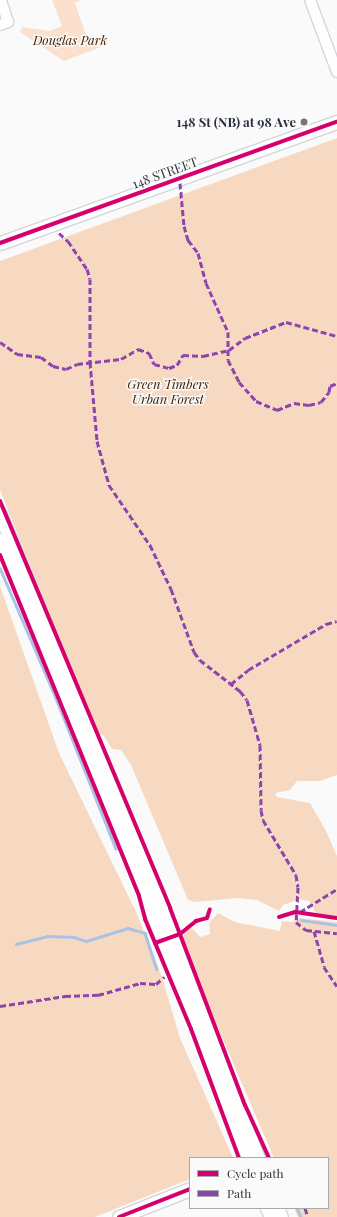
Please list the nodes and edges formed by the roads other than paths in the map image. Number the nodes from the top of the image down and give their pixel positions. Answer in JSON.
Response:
{"nodes":[{"id":1,"x":1,"y":0,"type":"edge"},
{"id":2,"x":310,"y":0,"type":"edge"},
{"id":3,"x":4,"y":24,"type":"edge"},
{"id":4,"x":337,"y":72,"type":"edge"},
{"id":5,"x":337,"y":122,"type":"edge"},
{"id":6,"x":0,"y":243,"type":"edge"},
{"id":7,"x":0,"y":514,"type":"edge"},
{"id":8,"x":0,"y":540,"type":"edge"},
{"id":9,"x":248,"y":1157,"type":"edge"},
{"id":10,"x":258,"y":1157,"type":"edge"},
{"id":11,"x":189,"y":1189,"type":"edge"},
{"id":12,"x":119,"y":1217,"type":"edge"}],
"edges":[{"from":1,"to":3,"type":"street"},
{"from":2,"to":4,"type":"street"},
{"from":5,"to":6,"type":"main road","name":"148 STREET"},
{"from":7,"to":10,"type":"main road"},
{"from":8,"to":9,"type":"main road"},
{"from":11,"to":12,"type":"main road"}]}
